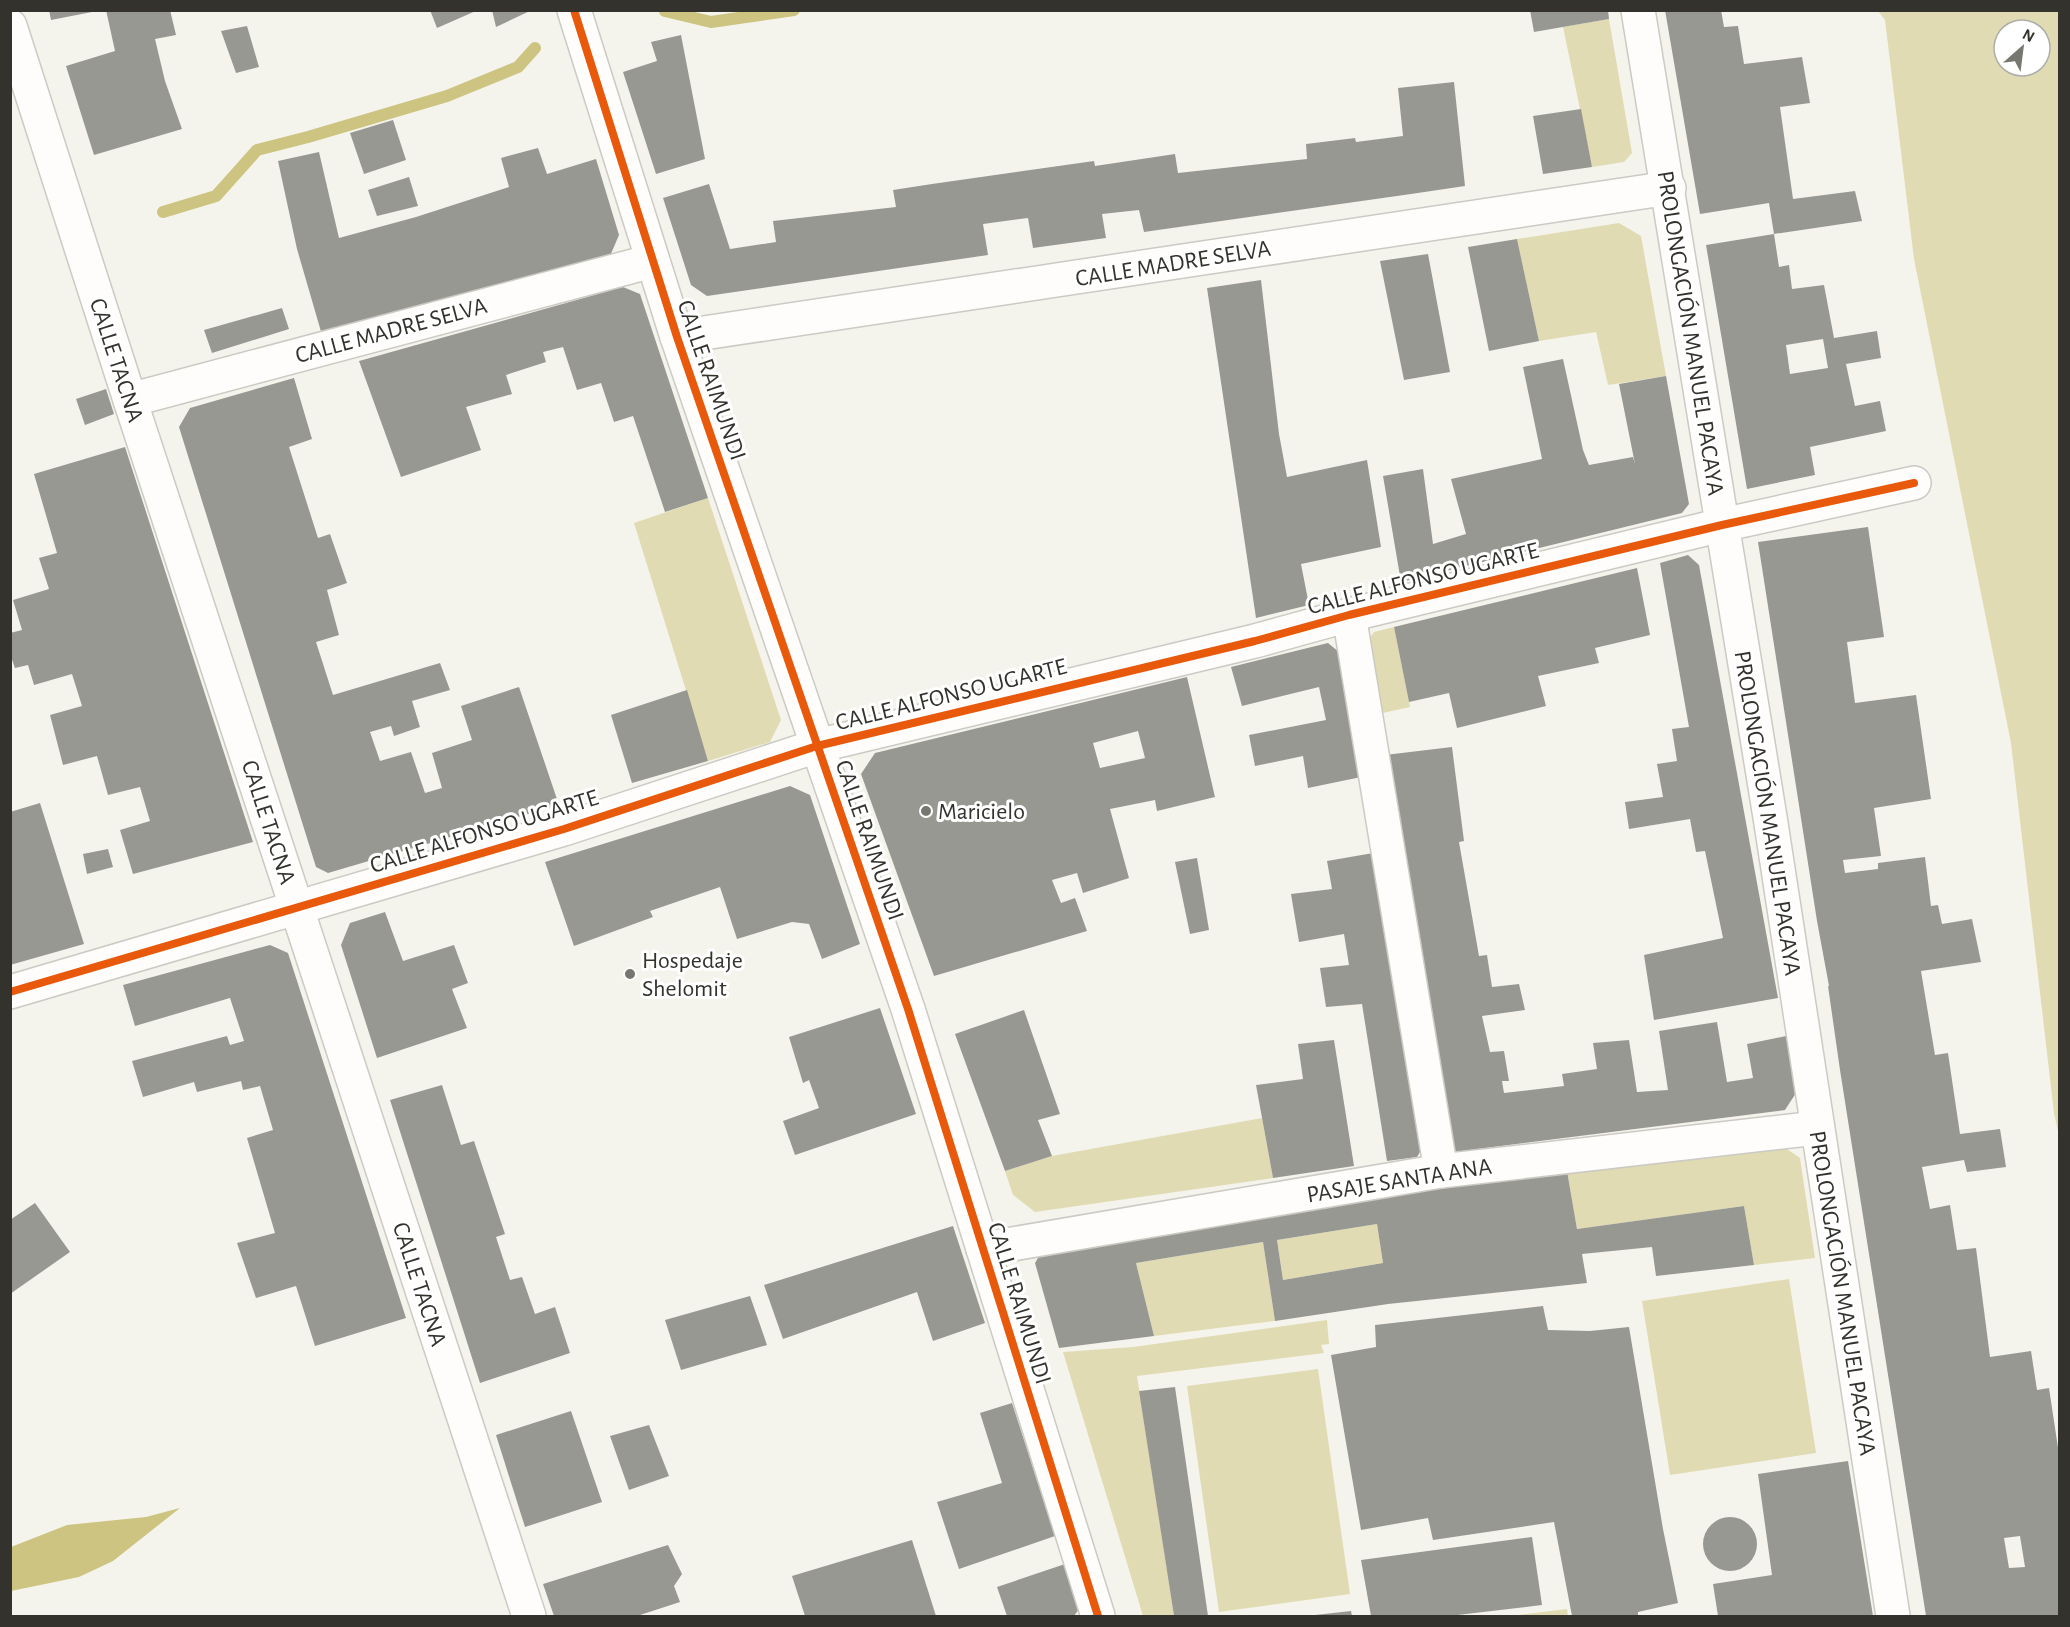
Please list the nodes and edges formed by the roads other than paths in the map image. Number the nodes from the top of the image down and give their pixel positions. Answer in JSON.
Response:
{"nodes":[{"id":1,"x":574,"y":10,"type":"edge"},
{"id":2,"x":1638,"y":10,"type":"edge"},
{"id":3,"x":10,"y":26,"type":"edge"},
{"id":4,"x":1669,"y":188,"type":"junction"},
{"id":5,"x":652,"y":261,"type":"junction"},
{"id":6,"x":677,"y":337,"type":"junction"},
{"id":7,"x":130,"y":400,"type":"junction"},
{"id":8,"x":1914,"y":483,"type":"dead end"},
{"id":9,"x":1722,"y":525,"type":"junction"},
{"id":10,"x":1349,"y":615,"type":"junction"},
{"id":11,"x":818,"y":746,"type":"junction"},
{"id":12,"x":298,"y":908,"type":"junction"},
{"id":13,"x":10,"y":993,"type":"edge"},
{"id":14,"x":1817,"y":1128,"type":"junction"},
{"id":15,"x":1441,"y":1171,"type":"junction"},
{"id":16,"x":983,"y":1249,"type":"junction"},
{"id":17,"x":529,"y":1617,"type":"edge"},
{"id":18,"x":1098,"y":1617,"type":"edge"},
{"id":19,"x":1893,"y":1617,"type":"edge"}],
"edges":[{"from":1,"to":5,"type":"street","name":"CALLE RAIMUNDI"},
{"from":2,"to":4,"type":"street","name":"PROLONGACIÓN MANUEL PACAYA"},
{"from":3,"to":7,"type":"street","name":"CALLE TACNA"},
{"from":4,"to":6,"type":"street","name":"CALLE MADRE SELVA"},
{"from":4,"to":9,"type":"street","name":"PROLONGACIÓN MANUEL PACAYA"},
{"from":5,"to":6,"type":"street","name":"CALLE RAIMUNDI"},
{"from":5,"to":7,"type":"street","name":"CALLE MADRE SELVA"},
{"from":6,"to":11,"type":"street","name":"CALLE RAIMUNDI"},
{"from":7,"to":12,"type":"street","name":"CALLE TACNA"},
{"from":8,"to":9,"type":"street","name":"CALLE ALFONSO UGARTE"},
{"from":9,"to":10,"type":"street","name":"CALLE ALFONSO UGARTE"},
{"from":9,"to":14,"type":"street","name":"PROLONGACIÓN MANUEL PACAYA"},
{"from":10,"to":11,"type":"street","name":"CALLE ALFONSO UGARTE"},
{"from":10,"to":15,"type":"street"},
{"from":11,"to":12,"type":"street","name":"CALLE ALFONSO UGARTE"},
{"from":11,"to":16,"type":"street","name":"CALLE RAIMUNDI"},
{"from":12,"to":13,"type":"street","name":"CALLE ALFONSO UGARTE"},
{"from":12,"to":17,"type":"street","name":"CALLE TACNA"},
{"from":14,"to":15,"type":"street","name":"PASAJE SANTA ANA"},
{"from":14,"to":19,"type":"street","name":"PROLONGACIÓN MANUEL PACAYA"},
{"from":15,"to":16,"type":"street","name":"PASAJE SANTA ANA"},
{"from":16,"to":18,"type":"street","name":"CALLE RAIMUNDI"}]}
